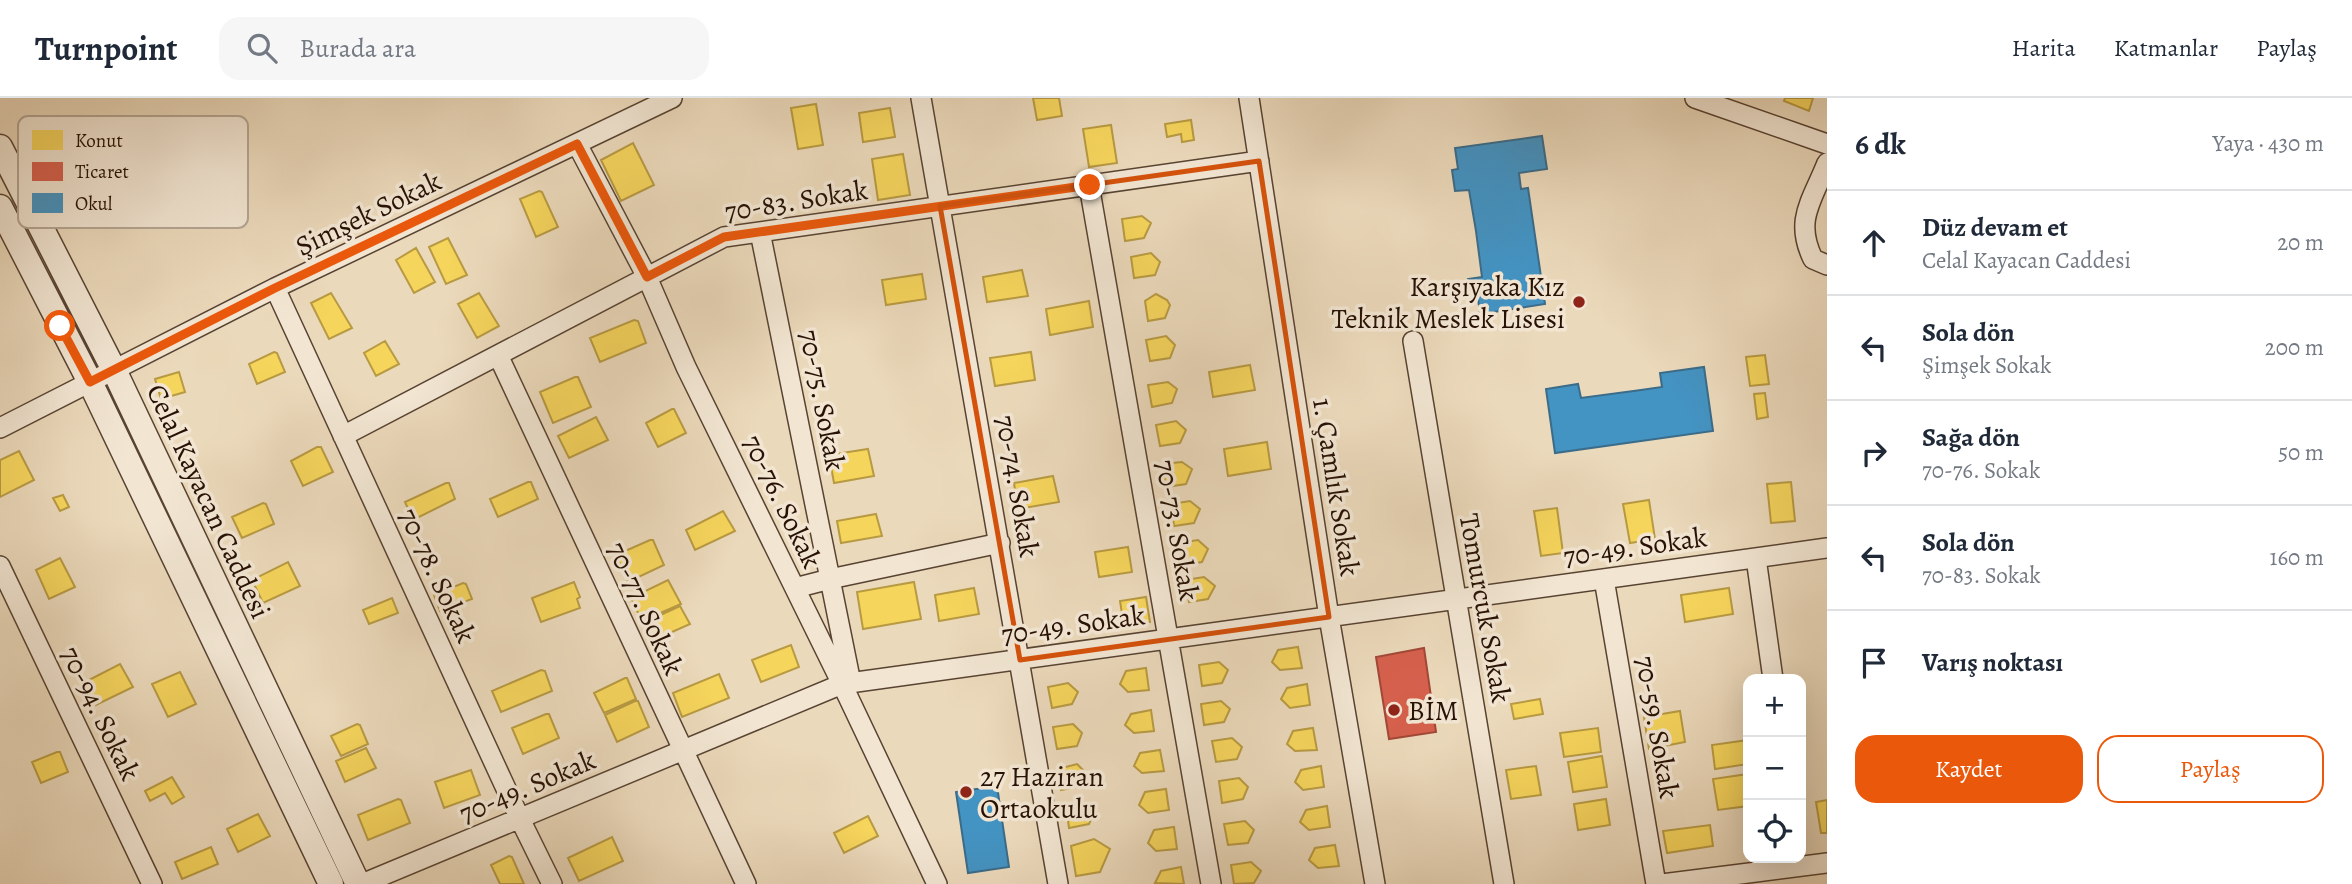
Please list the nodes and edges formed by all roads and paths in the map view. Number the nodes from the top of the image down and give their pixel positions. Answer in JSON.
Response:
{"nodes":[{"id":1,"x":672,"y":98,"type":"edge"},
{"id":2,"x":921,"y":98,"type":"edge"},
{"id":3,"x":1249,"y":98,"type":"edge"},
{"id":4,"x":1695,"y":98,"type":"edge"},
{"id":5,"x":577,"y":144,"type":"junction"},
{"id":6,"x":1827,"y":144,"type":"edge"},
{"id":7,"x":0,"y":147,"type":"edge"},
{"id":8,"x":1259,"y":161,"type":"junction"},
{"id":9,"x":1827,"y":163,"type":"edge"},
{"id":10,"x":18,"y":182,"type":"edge"},
{"id":11,"x":1090,"y":185,"type":"junction"},
{"id":12,"x":0,"y":206,"type":"edge"},
{"id":13,"x":940,"y":206,"type":"junction"},
{"id":14,"x":41,"y":228,"type":"edge"},
{"id":15,"x":760,"y":232,"type":"junction"},
{"id":16,"x":1827,"y":265,"type":"edge"},
{"id":17,"x":647,"y":277,"type":"junction"},
{"id":18,"x":275,"y":288,"type":"junction"},
{"id":19,"x":1413,"y":341,"type":"dead end"},
{"id":20,"x":498,"y":355,"type":"junction"},
{"id":21,"x":114,"y":370,"type":"junction"},
{"id":22,"x":90,"y":382,"type":"junction"},
{"id":23,"x":0,"y":428,"type":"edge"},
{"id":24,"x":343,"y":436,"type":"junction"},
{"id":25,"x":1000,"y":543,"type":"junction"},
{"id":26,"x":1827,"y":548,"type":"edge"},
{"id":27,"x":1756,"y":558,"type":"junction"},
{"id":28,"x":0,"y":566,"type":"edge"},
{"id":29,"x":830,"y":579,"type":"junction"},
{"id":30,"x":1604,"y":579,"type":"junction"},
{"id":31,"x":795,"y":589,"type":"junction"},
{"id":32,"x":1456,"y":599,"type":"junction"},
{"id":33,"x":1329,"y":617,"type":"junction"},
{"id":34,"x":1168,"y":639,"type":"junction"},
{"id":35,"x":1020,"y":660,"type":"junction"},
{"id":36,"x":1772,"y":674,"type":"edge"},
{"id":37,"x":847,"y":684,"type":"junction"},
{"id":38,"x":682,"y":751,"type":"junction"},
{"id":39,"x":520,"y":819,"type":"junction"},
{"id":40,"x":1827,"y":863,"type":"edge"},
{"id":41,"x":1801,"y":869,"type":"edge"},
{"id":42,"x":152,"y":884,"type":"edge"},
{"id":43,"x":331,"y":884,"type":"edge"},
{"id":44,"x":360,"y":884,"type":"edge"},
{"id":45,"x":552,"y":884,"type":"edge"},
{"id":46,"x":746,"y":884,"type":"edge"},
{"id":47,"x":937,"y":884,"type":"edge"},
{"id":48,"x":1058,"y":884,"type":"edge"},
{"id":49,"x":1211,"y":884,"type":"edge"},
{"id":50,"x":1375,"y":884,"type":"edge"},
{"id":51,"x":1504,"y":884,"type":"edge"},
{"id":52,"x":1656,"y":884,"type":"edge"},
{"id":53,"x":1662,"y":884,"type":"edge"}],
"edges":[{"from":1,"to":5,"type":"street","name":"Şimşek Sokak"},
{"from":2,"to":13,"type":"street","name":"70-74. Sokak"},
{"from":3,"to":8,"type":"street","name":"1. Çamlık Sokak"},
{"from":4,"to":6,"type":"street"},
{"from":5,"to":17,"type":"street","name":"70-76. Sokak"},
{"from":5,"to":18,"type":"street","name":"Şimşek Sokak"},
{"from":7,"to":10,"type":"street","name":"Celal Kayacan Caddesi"},
{"from":8,"to":11,"type":"street","name":"70-83. Sokak"},
{"from":8,"to":33,"type":"street","name":"1. Çamlık Sokak"},
{"from":9,"to":16,"type":"street"},
{"from":11,"to":13,"type":"street","name":"70-83. Sokak"},
{"from":11,"to":34,"type":"street","name":"70-73. Sokak"},
{"from":12,"to":22,"type":"street","name":"Celal Kayacan Caddesi"},
{"from":13,"to":15,"type":"street","name":"70-83. Sokak"},
{"from":13,"to":25,"type":"street","name":"70-74. Sokak"},
{"from":14,"to":21,"type":"street","name":"Celal Kayacan Caddesi"},
{"from":15,"to":17,"type":"street","name":"70-83. Sokak"},
{"from":15,"to":29,"type":"street","name":"70-75. Sokak"},
{"from":17,"to":20,"type":"street","name":"70-83. Sokak"},
{"from":17,"to":31,"type":"street","name":"70-76. Sokak"},
{"from":18,"to":21,"type":"street","name":"Şimşek Sokak"},
{"from":18,"to":24,"type":"street","name":"70-78. Sokak"},
{"from":19,"to":32,"type":"street","name":"Tomurcuk Sokak"},
{"from":20,"to":24,"type":"street","name":"70-83. Sokak"},
{"from":20,"to":38,"type":"street","name":"70-77. Sokak"},
{"from":21,"to":22,"type":"street","name":"Şimşek Sokak"},
{"from":21,"to":44,"type":"street","name":"Celal Kayacan Caddesi"},
{"from":22,"to":23,"type":"street","name":"Şimşek Sokak"},
{"from":22,"to":43,"type":"street","name":"Celal Kayacan Caddesi"},
{"from":24,"to":39,"type":"street","name":"70-78. Sokak"},
{"from":25,"to":29,"type":"street"},
{"from":25,"to":35,"type":"street","name":"70-74. Sokak"},
{"from":26,"to":27,"type":"street","name":"70-49. Sokak"},
{"from":27,"to":30,"type":"street","name":"70-49. Sokak"},
{"from":27,"to":36,"type":"street"},
{"from":28,"to":42,"type":"street","name":"70-94. Sokak"},
{"from":29,"to":31,"type":"street"},
{"from":29,"to":37,"type":"street","name":"70-75. Sokak"},
{"from":30,"to":32,"type":"street","name":"70-49. Sokak"},
{"from":30,"to":52,"type":"street","name":"70-59. Sokak"},
{"from":31,"to":37,"type":"street","name":"70-76. Sokak"},
{"from":32,"to":33,"type":"street","name":"70-49. Sokak"},
{"from":32,"to":51,"type":"street","name":"Tomurcuk Sokak"},
{"from":33,"to":34,"type":"street","name":"70-49. Sokak"},
{"from":33,"to":50,"type":"street","name":"1. Çamlık Sokak"},
{"from":34,"to":35,"type":"street","name":"70-49. Sokak"},
{"from":34,"to":49,"type":"street","name":"70-73. Sokak"},
{"from":35,"to":37,"type":"street","name":"70-49. Sokak"},
{"from":35,"to":48,"type":"street","name":"70-74. Sokak"},
{"from":37,"to":38,"type":"street","name":"70-49. Sokak"},
{"from":37,"to":47,"type":"street","name":"70-76. Sokak"},
{"from":38,"to":39,"type":"street","name":"70-49. Sokak"},
{"from":38,"to":46,"type":"street","name":"70-77. Sokak"},
{"from":39,"to":44,"type":"street","name":"70-49. Sokak"},
{"from":39,"to":45,"type":"street","name":"70-78. Sokak"},
{"from":40,"to":41,"type":"street"},
{"from":41,"to":53,"type":"street"}]}
